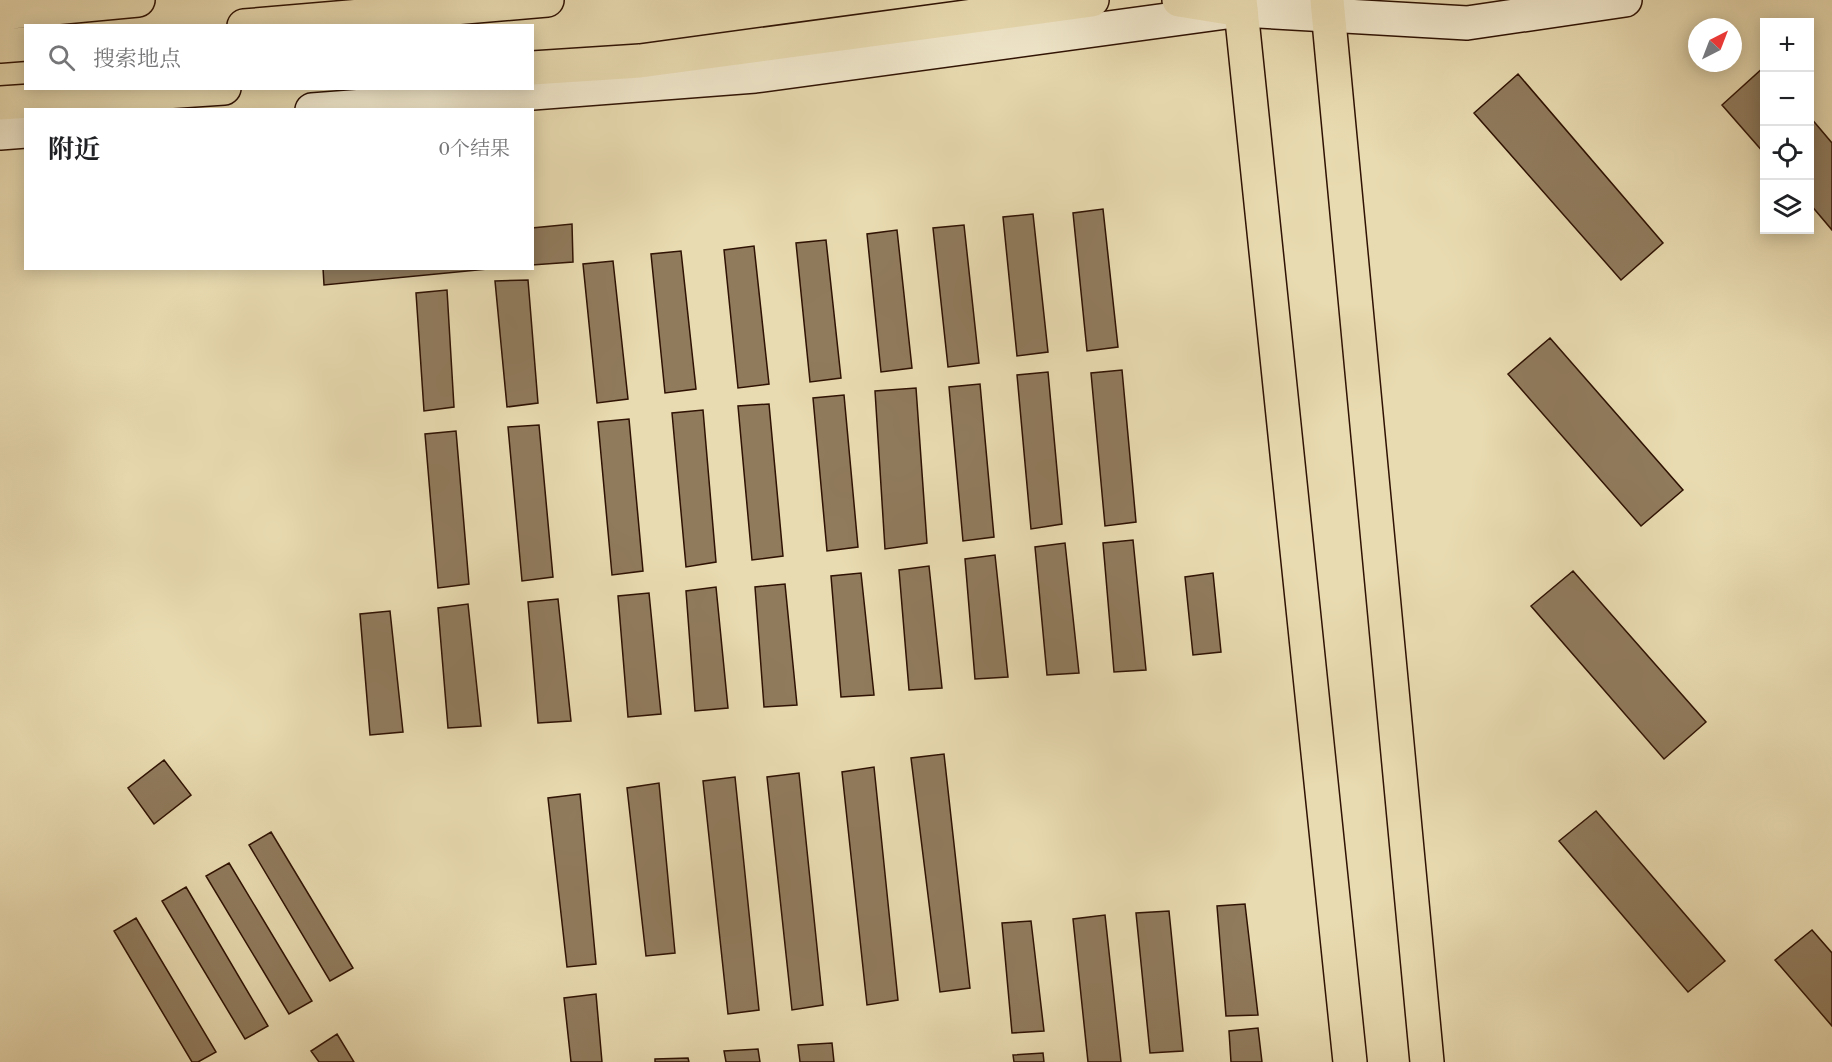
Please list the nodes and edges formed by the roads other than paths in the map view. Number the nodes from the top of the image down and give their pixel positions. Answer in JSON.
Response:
{"nodes":[{"id":1,"x":138,"y":0,"type":"edge"},
{"id":2,"x":546,"y":0,"type":"edge"},
{"id":3,"x":1092,"y":0,"type":"edge"},
{"id":4,"x":1179,"y":0,"type":"edge"},
{"id":5,"x":1625,"y":0,"type":"edge"},
{"id":6,"x":1241,"y":5,"type":"edge"},
{"id":7,"x":1327,"y":7,"type":"edge"},
{"id":8,"x":0,"y":13,"type":"edge"},
{"id":9,"x":267,"y":24,"type":"edge"},
{"id":10,"x":24,"y":44,"type":"edge"},
{"id":11,"x":0,"y":46,"type":"edge"},
{"id":12,"x":544,"y":67,"type":"edge"},
{"id":13,"x":194,"y":90,"type":"edge"},
{"id":14,"x":0,"y":103,"type":"edge"},
{"id":15,"x":338,"y":108,"type":"edge"},
{"id":16,"x":24,"y":131,"type":"edge"},
{"id":17,"x":0,"y":133,"type":"edge"},
{"id":18,"x":1350,"y":1062,"type":"edge"},
{"id":19,"x":1427,"y":1062,"type":"edge"}],
"edges":[{"from":1,"to":8,"type":"main road"},
{"from":2,"to":9,"type":"main road"},
{"from":3,"to":12,"type":"main road"},
{"from":4,"to":6,"type":"main road"},
{"from":5,"to":7,"type":"main road"},
{"from":6,"to":7,"type":"main road"},
{"from":6,"to":15,"type":"main road"},
{"from":6,"to":18,"type":"main road"},
{"from":7,"to":19,"type":"main road"},
{"from":10,"to":11,"type":"main road"},
{"from":13,"to":14,"type":"main road"},
{"from":16,"to":17,"type":"main road"}]}
